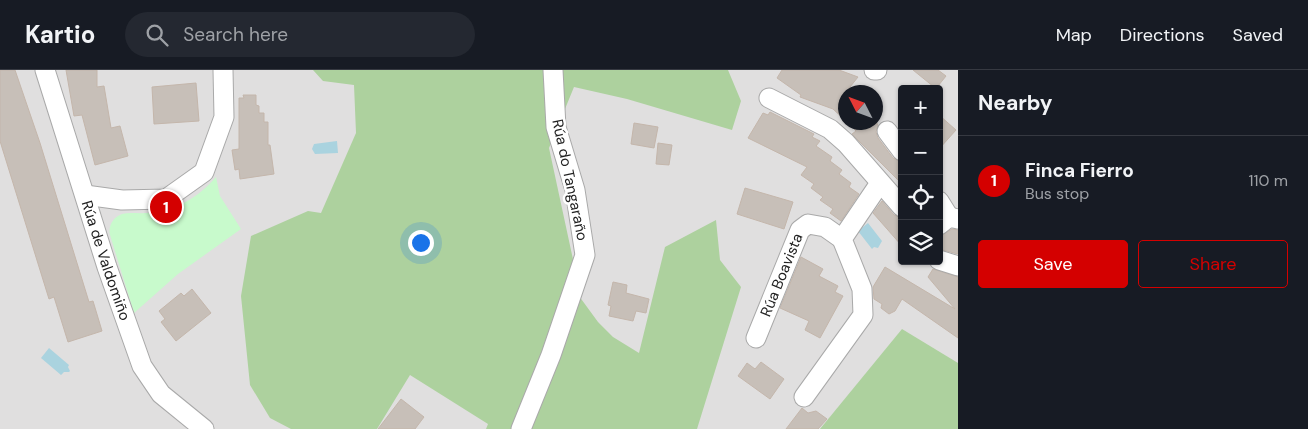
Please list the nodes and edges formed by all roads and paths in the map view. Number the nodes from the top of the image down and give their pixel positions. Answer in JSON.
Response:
{"nodes":[{"id":1,"x":45,"y":70,"type":"edge"},
{"id":2,"x":223,"y":70,"type":"edge"},
{"id":3,"x":553,"y":70,"type":"edge"},
{"id":4,"x":769,"y":98,"type":"dead end"},
{"id":5,"x":887,"y":131,"type":"dead end"},
{"id":6,"x":898,"y":146,"type":"edge"},
{"id":7,"x":880,"y":183,"type":"junction"},
{"id":8,"x":84,"y":195,"type":"junction"},
{"id":9,"x":898,"y":203,"type":"edge"},
{"id":10,"x":943,"y":209,"type":"edge"},
{"id":11,"x":949,"y":221,"type":"edge"},
{"id":12,"x":842,"y":239,"type":"junction"},
{"id":13,"x":943,"y":261,"type":"edge"},
{"id":14,"x":958,"y":266,"type":"edge"},
{"id":15,"x":756,"y":338,"type":"dead end"},
{"id":16,"x":804,"y":397,"type":"dead end"},
{"id":17,"x":204,"y":429,"type":"edge"},
{"id":18,"x":521,"y":429,"type":"edge"}],
"edges":[{"from":1,"to":8,"type":"street","name":"Rúa de Valdomiño"},
{"from":2,"to":8,"type":"street"},
{"from":3,"to":18,"type":"street","name":"Rúa do Tangaraño"},
{"from":4,"to":7,"type":"street"},
{"from":5,"to":6,"type":"street"},
{"from":7,"to":9,"type":"street"},
{"from":7,"to":12,"type":"street"},
{"from":8,"to":17,"type":"street","name":"Rúa de Valdomiño"},
{"from":10,"to":11,"type":"street"},
{"from":12,"to":15,"type":"street","name":"Rúa Boavista"},
{"from":12,"to":16,"type":"street"},
{"from":13,"to":14,"type":"street"}]}
